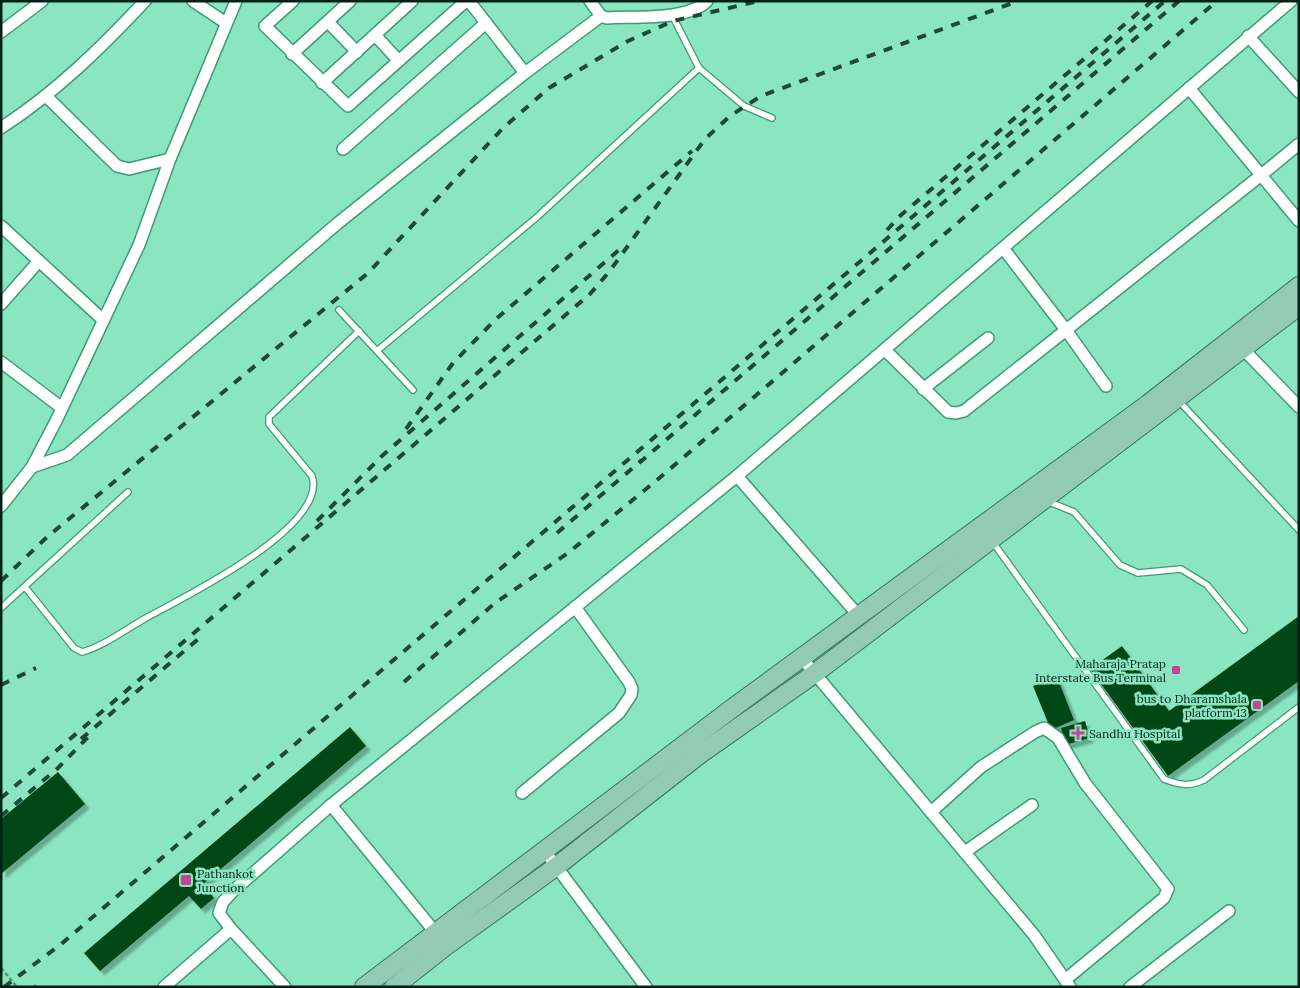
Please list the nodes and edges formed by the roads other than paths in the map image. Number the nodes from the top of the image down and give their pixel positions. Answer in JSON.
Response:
{"nodes":[{"id":1,"x":42,"y":1,"type":"edge"},
{"id":2,"x":145,"y":1,"type":"edge"},
{"id":3,"x":194,"y":1,"type":"edge"},
{"id":4,"x":236,"y":1,"type":"edge"},
{"id":5,"x":293,"y":1,"type":"edge"},
{"id":6,"x":350,"y":1,"type":"edge"},
{"id":7,"x":412,"y":1,"type":"edge"},
{"id":8,"x":468,"y":1,"type":"edge"},
{"id":9,"x":590,"y":1,"type":"edge"},
{"id":10,"x":1291,"y":1,"type":"edge"},
{"id":11,"x":707,"y":2,"type":"edge"},
{"id":12,"x":453,"y":5,"type":"edge"},
{"id":13,"x":672,"y":15,"type":"junction"},
{"id":14,"x":601,"y":16,"type":"junction"},
{"id":15,"x":328,"y":22,"type":"junction"},
{"id":16,"x":226,"y":23,"type":"junction"},
{"id":17,"x":486,"y":23,"type":"junction"},
{"id":18,"x":1,"y":32,"type":"edge"},
{"id":19,"x":375,"y":35,"type":"junction"},
{"id":20,"x":1248,"y":36,"type":"junction"},
{"id":21,"x":356,"y":52,"type":"junction"},
{"id":22,"x":292,"y":54,"type":"junction"},
{"id":23,"x":398,"y":60,"type":"junction"},
{"id":24,"x":699,"y":68,"type":"junction"},
{"id":25,"x":525,"y":73,"type":"junction"},
{"id":26,"x":322,"y":83,"type":"junction"},
{"id":27,"x":1189,"y":88,"type":"junction"},
{"id":28,"x":1299,"y":92,"type":"edge"},
{"id":29,"x":47,"y":97,"type":"junction"},
{"id":30,"x":772,"y":118,"type":"dead end"},
{"id":31,"x":1,"y":128,"type":"edge"},
{"id":32,"x":1299,"y":144,"type":"edge"},
{"id":33,"x":343,"y":149,"type":"dead end"},
{"id":34,"x":170,"y":159,"type":"junction"},
{"id":35,"x":1260,"y":176,"type":"junction"},
{"id":36,"x":1299,"y":220,"type":"edge"},
{"id":37,"x":1,"y":226,"type":"edge"},
{"id":38,"x":1003,"y":248,"type":"junction"},
{"id":39,"x":39,"y":262,"type":"junction"},
{"id":40,"x":1299,"y":286,"type":"edge"},
{"id":41,"x":1,"y":304,"type":"edge"},
{"id":42,"x":1299,"y":306,"type":"edge"},
{"id":43,"x":339,"y":310,"type":"dead end"},
{"id":44,"x":102,"y":319,"type":"junction"},
{"id":45,"x":1066,"y":330,"type":"junction"},
{"id":46,"x":359,"y":331,"type":"junction"},
{"id":47,"x":988,"y":338,"type":"dead end"},
{"id":48,"x":1243,"y":349,"type":"junction"},
{"id":49,"x":378,"y":350,"type":"junction"},
{"id":50,"x":886,"y":351,"type":"junction"},
{"id":51,"x":1,"y":362,"type":"edge"},
{"id":52,"x":1106,"y":386,"type":"dead end"},
{"id":53,"x":923,"y":389,"type":"junction"},
{"id":54,"x":413,"y":390,"type":"dead end"},
{"id":55,"x":1173,"y":394,"type":"junction"},
{"id":56,"x":1299,"y":407,"type":"edge"},
{"id":57,"x":62,"y":408,"type":"junction"},
{"id":58,"x":32,"y":467,"type":"junction"},
{"id":59,"x":737,"y":476,"type":"junction"},
{"id":60,"x":128,"y":492,"type":"dead end"},
{"id":61,"x":1037,"y":494,"type":"junction"},
{"id":62,"x":1,"y":506,"type":"edge"},
{"id":63,"x":1299,"y":530,"type":"edge"},
{"id":64,"x":986,"y":532,"type":"junction"},
{"id":65,"x":25,"y":587,"type":"junction"},
{"id":66,"x":575,"y":607,"type":"junction"},
{"id":67,"x":1,"y":608,"type":"edge"},
{"id":68,"x":858,"y":615,"type":"junction"},
{"id":69,"x":1244,"y":630,"type":"dead end"},
{"id":70,"x":801,"y":657,"type":"junction"},
{"id":71,"x":814,"y":674,"type":"junction"},
{"id":72,"x":1299,"y":707,"type":"edge"},
{"id":73,"x":522,"y":792,"type":"dead end"},
{"id":74,"x":1032,"y":804,"type":"dead end"},
{"id":75,"x":331,"y":805,"type":"junction"},
{"id":76,"x":931,"y":812,"type":"junction"},
{"id":77,"x":544,"y":850,"type":"junction"},
{"id":78,"x":965,"y":852,"type":"junction"},
{"id":79,"x":557,"y":866,"type":"junction"},
{"id":80,"x":1229,"y":911,"type":"dead end"},
{"id":81,"x":230,"y":929,"type":"junction"},
{"id":82,"x":440,"y":939,"type":"junction"},
{"id":83,"x":1069,"y":985,"type":"edge"},
{"id":84,"x":164,"y":987,"type":"edge"},
{"id":85,"x":285,"y":987,"type":"edge"},
{"id":86,"x":364,"y":987,"type":"edge"},
{"id":87,"x":394,"y":987,"type":"edge"},
{"id":88,"x":646,"y":987,"type":"edge"},
{"id":89,"x":1130,"y":987,"type":"edge"}],
"edges":[{"from":1,"to":18,"type":"street"},
{"from":2,"to":29,"type":"street"},
{"from":3,"to":16,"type":"street"},
{"from":4,"to":16,"type":"street"},
{"from":5,"to":22,"type":"street"},
{"from":6,"to":15,"type":"street"},
{"from":7,"to":19,"type":"street"},
{"from":8,"to":12,"type":"street"},
{"from":8,"to":17,"type":"street"},
{"from":9,"to":14,"type":"street"},
{"from":10,"to":20,"type":"street"},
{"from":11,"to":13,"type":"street"},
{"from":12,"to":23,"type":"street"},
{"from":13,"to":14,"type":"street"},
{"from":13,"to":24,"type":"lane"},
{"from":14,"to":25,"type":"street"},
{"from":15,"to":21,"type":"street"},
{"from":15,"to":22,"type":"street"},
{"from":16,"to":34,"type":"street"},
{"from":17,"to":25,"type":"street"},
{"from":17,"to":33,"type":"street"},
{"from":19,"to":21,"type":"street"},
{"from":19,"to":23,"type":"street"},
{"from":20,"to":27,"type":"street"},
{"from":20,"to":28,"type":"street"},
{"from":21,"to":26,"type":"street"},
{"from":22,"to":26,"type":"street"},
{"from":23,"to":26,"type":"street"},
{"from":24,"to":30,"type":"lane"},
{"from":24,"to":49,"type":"lane"},
{"from":25,"to":58,"type":"street"},
{"from":27,"to":35,"type":"street"},
{"from":27,"to":38,"type":"street"},
{"from":29,"to":31,"type":"street"},
{"from":29,"to":34,"type":"street"},
{"from":32,"to":35,"type":"street"},
{"from":34,"to":44,"type":"street"},
{"from":35,"to":36,"type":"street"},
{"from":35,"to":45,"type":"street"},
{"from":37,"to":39,"type":"street"},
{"from":38,"to":45,"type":"street"},
{"from":38,"to":50,"type":"street"},
{"from":39,"to":41,"type":"street"},
{"from":39,"to":44,"type":"street"},
{"from":40,"to":55,"type":"main road"},
{"from":42,"to":48,"type":"main road"},
{"from":43,"to":46,"type":"lane"},
{"from":44,"to":57,"type":"street"},
{"from":45,"to":52,"type":"street"},
{"from":45,"to":53,"type":"street"},
{"from":46,"to":49,"type":"lane"},
{"from":46,"to":65,"type":"lane"},
{"from":47,"to":53,"type":"street"},
{"from":48,"to":55,"type":"main road"},
{"from":48,"to":56,"type":"street"},
{"from":49,"to":54,"type":"lane"},
{"from":50,"to":53,"type":"street"},
{"from":50,"to":59,"type":"street"},
{"from":51,"to":57,"type":"street"},
{"from":55,"to":61,"type":"main road"},
{"from":55,"to":63,"type":"lane"},
{"from":57,"to":58,"type":"street"},
{"from":58,"to":62,"type":"street"},
{"from":59,"to":66,"type":"street"},
{"from":59,"to":68,"type":"street"},
{"from":60,"to":65,"type":"lane"},
{"from":61,"to":64,"type":"main road"},
{"from":61,"to":69,"type":"lane"},
{"from":64,"to":68,"type":"main road"},
{"from":64,"to":71,"type":"main road"},
{"from":64,"to":72,"type":"lane"},
{"from":65,"to":67,"type":"lane"},
{"from":66,"to":73,"type":"street"},
{"from":66,"to":75,"type":"street"},
{"from":68,"to":70,"type":"main road"},
{"from":70,"to":71,"type":"street"},
{"from":70,"to":77,"type":"main road"},
{"from":71,"to":76,"type":"street"},
{"from":71,"to":79,"type":"main road"},
{"from":74,"to":78,"type":"street"},
{"from":75,"to":81,"type":"street"},
{"from":75,"to":82,"type":"street"},
{"from":76,"to":78,"type":"street"},
{"from":76,"to":83,"type":"street"},
{"from":77,"to":79,"type":"street"},
{"from":77,"to":82,"type":"main road"},
{"from":78,"to":83,"type":"street"},
{"from":79,"to":82,"type":"main road"},
{"from":79,"to":88,"type":"street"},
{"from":80,"to":89,"type":"street"},
{"from":81,"to":84,"type":"street"},
{"from":81,"to":85,"type":"street"},
{"from":82,"to":86,"type":"main road"},
{"from":82,"to":87,"type":"main road"}]}
